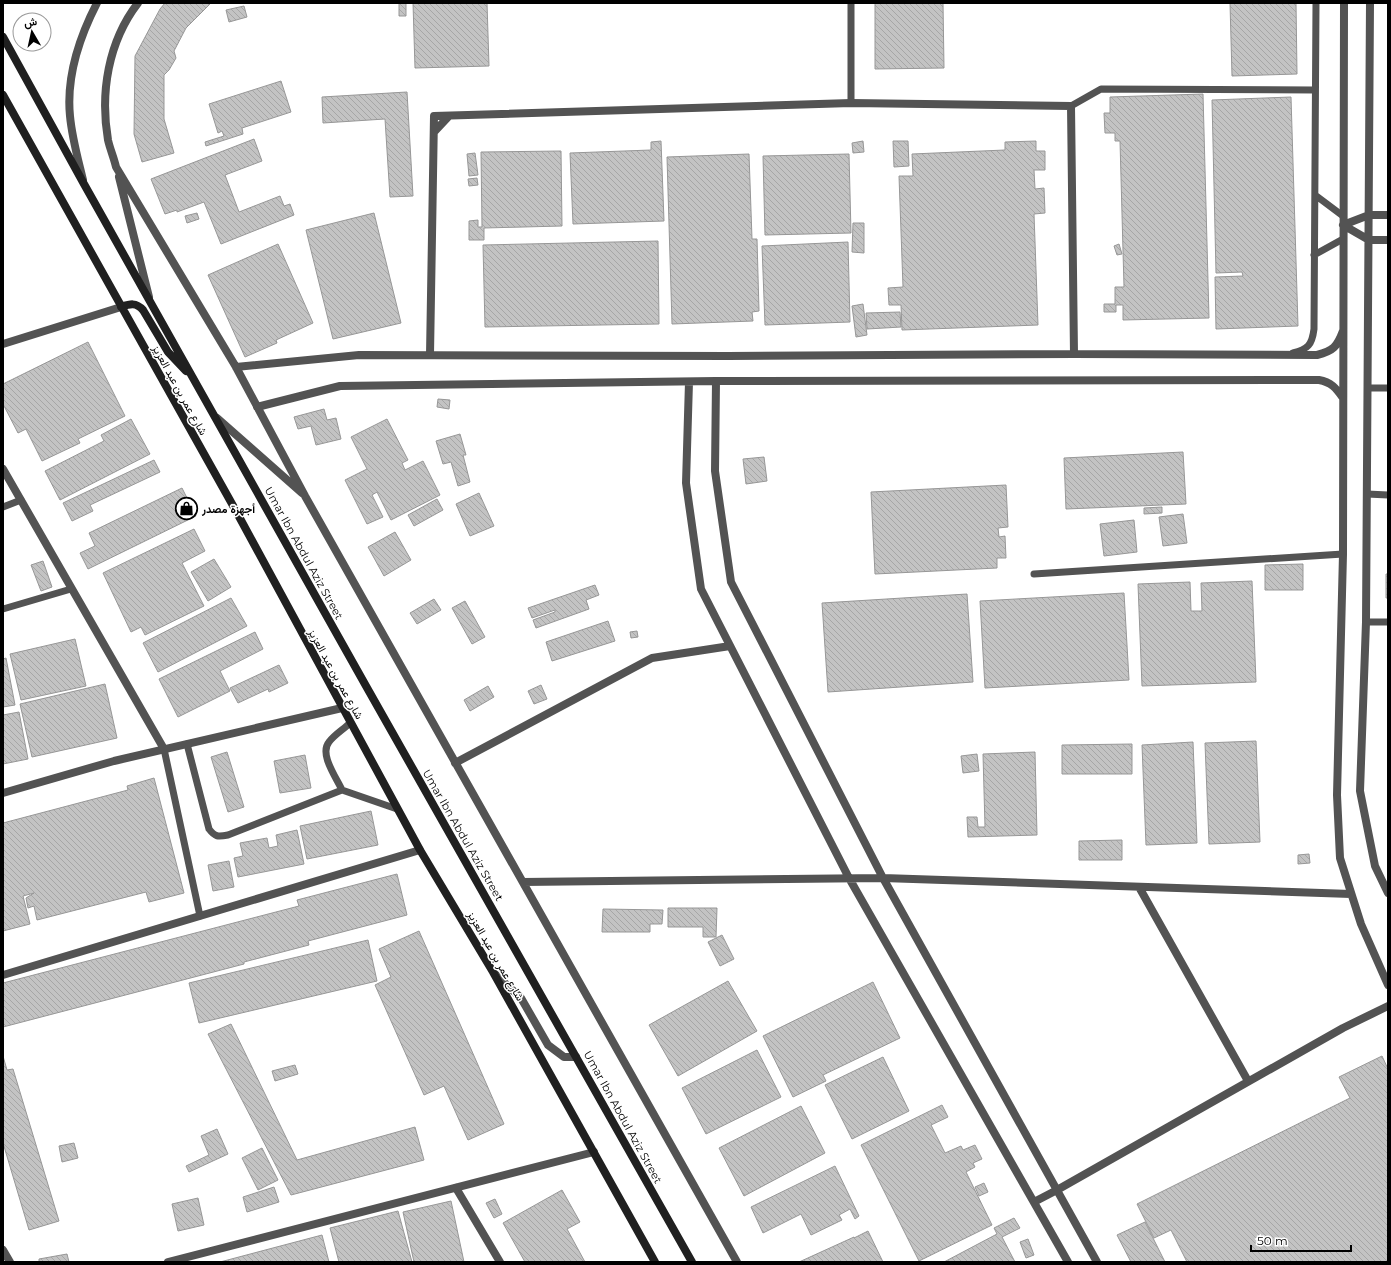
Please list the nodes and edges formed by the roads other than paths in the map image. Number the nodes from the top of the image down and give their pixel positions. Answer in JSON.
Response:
{"nodes":[{"id":1,"x":96,"y":3,"type":"edge"},
{"id":2,"x":138,"y":3,"type":"edge"},
{"id":3,"x":851,"y":3,"type":"edge"},
{"id":4,"x":1316,"y":3,"type":"edge"},
{"id":5,"x":1344,"y":3,"type":"edge"},
{"id":6,"x":1370,"y":3,"type":"edge"},
{"id":7,"x":3,"y":37,"type":"edge"},
{"id":8,"x":1315,"y":90,"type":"junction"},
{"id":9,"x":3,"y":95,"type":"edge"},
{"id":10,"x":851,"y":103,"type":"junction"},
{"id":11,"x":1071,"y":106,"type":"junction"},
{"id":12,"x":116,"y":167,"type":"junction"},
{"id":13,"x":84,"y":184,"type":"junction"},
{"id":14,"x":1315,"y":195,"type":"junction"},
{"id":15,"x":1368,"y":215,"type":"junction"},
{"id":16,"x":1388,"y":215,"type":"edge"},
{"id":17,"x":1343,"y":216,"type":"junction"},
{"id":18,"x":1343,"y":225,"type":"junction"},
{"id":19,"x":1343,"y":239,"type":"junction"},
{"id":20,"x":1369,"y":240,"type":"junction"},
{"id":21,"x":1388,"y":240,"type":"edge"},
{"id":22,"x":1314,"y":255,"type":"junction"},
{"id":23,"x":151,"y":302,"type":"junction"},
{"id":24,"x":121,"y":307,"type":"junction"},
{"id":25,"x":1343,"y":331,"type":"junction"},
{"id":26,"x":3,"y":344,"type":"edge"},
{"id":27,"x":1074,"y":354,"type":"junction"},
{"id":28,"x":430,"y":355,"type":"junction"},
{"id":29,"x":1288,"y":355,"type":"junction"},
{"id":30,"x":236,"y":367,"type":"junction"},
{"id":31,"x":716,"y":381,"type":"junction"},
{"id":32,"x":196,"y":382,"type":"junction"},
{"id":33,"x":689,"y":382,"type":"junction"},
{"id":34,"x":1368,"y":388,"type":"junction"},
{"id":35,"x":1388,"y":388,"type":"edge"},
{"id":36,"x":1342,"y":398,"type":"junction"},
{"id":37,"x":258,"y":406,"type":"junction"},
{"id":38,"x":216,"y":418,"type":"junction"},
{"id":39,"x":3,"y":469,"type":"edge"},
{"id":40,"x":1367,"y":494,"type":"junction"},
{"id":41,"x":1388,"y":495,"type":"edge"},
{"id":42,"x":305,"y":496,"type":"junction"},
{"id":43,"x":21,"y":500,"type":"junction"},
{"id":44,"x":3,"y":507,"type":"edge"},
{"id":45,"x":1343,"y":554,"type":"junction"},
{"id":46,"x":1034,"y":574,"type":"dead end"},
{"id":47,"x":71,"y":589,"type":"junction"},
{"id":48,"x":3,"y":609,"type":"edge"},
{"id":49,"x":1366,"y":622,"type":"junction"},
{"id":50,"x":1388,"y":622,"type":"edge"},
{"id":51,"x":730,"y":646,"type":"junction"},
{"id":52,"x":342,"y":708,"type":"junction"},
{"id":53,"x":350,"y":723,"type":"junction"},
{"id":54,"x":187,"y":744,"type":"junction"},
{"id":55,"x":164,"y":749,"type":"junction"},
{"id":56,"x":455,"y":763,"type":"junction"},
{"id":57,"x":342,"y":790,"type":"junction"},
{"id":58,"x":3,"y":793,"type":"edge"},
{"id":59,"x":397,"y":809,"type":"junction"},
{"id":60,"x":420,"y":850,"type":"junction"},
{"id":61,"x":850,"y":878,"type":"junction"},
{"id":62,"x":883,"y":878,"type":"junction"},
{"id":63,"x":523,"y":882,"type":"junction"},
{"id":64,"x":1139,"y":887,"type":"junction"},
{"id":65,"x":1388,"y":893,"type":"edge"},
{"id":66,"x":1351,"y":894,"type":"junction"},
{"id":67,"x":200,"y":916,"type":"junction"},
{"id":68,"x":493,"y":972,"type":"junction"},
{"id":69,"x":3,"y":975,"type":"edge"},
{"id":70,"x":1388,"y":984,"type":"edge"},
{"id":71,"x":1388,"y":1006,"type":"edge"},
{"id":72,"x":576,"y":1057,"type":"junction"},
{"id":73,"x":1248,"y":1081,"type":"junction"},
{"id":74,"x":594,"y":1152,"type":"junction"},
{"id":75,"x":456,"y":1188,"type":"junction"},
{"id":76,"x":1057,"y":1190,"type":"junction"},
{"id":77,"x":1034,"y":1202,"type":"junction"},
{"id":78,"x":3,"y":1250,"type":"edge"},
{"id":79,"x":10,"y":1262,"type":"edge"},
{"id":80,"x":168,"y":1262,"type":"edge"},
{"id":81,"x":500,"y":1262,"type":"edge"},
{"id":82,"x":654,"y":1262,"type":"edge"},
{"id":83,"x":692,"y":1262,"type":"edge"},
{"id":84,"x":737,"y":1262,"type":"edge"},
{"id":85,"x":1068,"y":1262,"type":"edge"},
{"id":86,"x":1097,"y":1262,"type":"edge"}],
"edges":[{"from":1,"to":13,"type":"street"},
{"from":2,"to":12,"type":"street"},
{"from":3,"to":10,"type":"lane"},
{"from":4,"to":8,"type":"lane"},
{"from":5,"to":17,"type":"street"},
{"from":6,"to":15,"type":"street"},
{"from":7,"to":13,"type":"main road","name":"شارع عمر بن عبد العزيز"},
{"from":8,"to":11,"type":"lane"},
{"from":8,"to":14,"type":"lane"},
{"from":9,"to":24,"type":"main road","name":"شارع عمر بن عبد العزيز"},
{"from":10,"to":11,"type":"street"},
{"from":10,"to":28,"type":"street"},
{"from":11,"to":27,"type":"street"},
{"from":12,"to":23,"type":"street"},
{"from":12,"to":30,"type":"street"},
{"from":13,"to":23,"type":"main road","name":"شارع عمر بن عبد العزيز"},
{"from":14,"to":17,"type":"lane"},
{"from":14,"to":22,"type":"lane"},
{"from":15,"to":16,"type":"street"},
{"from":15,"to":18,"type":"street"},
{"from":15,"to":20,"type":"street"},
{"from":17,"to":18,"type":"street"},
{"from":18,"to":19,"type":"street"},
{"from":18,"to":20,"type":"street"},
{"from":19,"to":22,"type":"lane"},
{"from":19,"to":25,"type":"street"},
{"from":20,"to":21,"type":"street"},
{"from":20,"to":34,"type":"street"},
{"from":22,"to":29,"type":"lane"},
{"from":23,"to":32,"type":"main road","name":"شارع عمر بن عبد العزيز"},
{"from":24,"to":26,"type":"street"},
{"from":24,"to":32,"type":"main road"},
{"from":24,"to":52,"type":"main road","name":"شارع عمر بن عبد العزيز"},
{"from":25,"to":29,"type":"street"},
{"from":25,"to":36,"type":"street"},
{"from":27,"to":28,"type":"street"},
{"from":27,"to":29,"type":"street"},
{"from":28,"to":30,"type":"street"},
{"from":30,"to":37,"type":"street"},
{"from":31,"to":33,"type":"street"},
{"from":31,"to":36,"type":"street"},
{"from":31,"to":62,"type":"street"},
{"from":32,"to":38,"type":"main road","name":"شارع عمر بن عبد العزيز"},
{"from":33,"to":37,"type":"street"},
{"from":33,"to":51,"type":"street"},
{"from":34,"to":35,"type":"lane"},
{"from":34,"to":40,"type":"street"},
{"from":36,"to":45,"type":"street"},
{"from":37,"to":42,"type":"street"},
{"from":38,"to":42,"type":"street"},
{"from":38,"to":72,"type":"main road","name":"Umar Ibn Abdul Aziz Street"},
{"from":39,"to":43,"type":"street"},
{"from":40,"to":41,"type":"lane"},
{"from":40,"to":49,"type":"street"},
{"from":42,"to":56,"type":"street"},
{"from":43,"to":44,"type":"lane"},
{"from":43,"to":47,"type":"street"},
{"from":45,"to":46,"type":"lane"},
{"from":45,"to":66,"type":"street"},
{"from":47,"to":48,"type":"lane"},
{"from":47,"to":55,"type":"street"},
{"from":49,"to":50,"type":"lane"},
{"from":49,"to":65,"type":"street"},
{"from":51,"to":56,"type":"street"},
{"from":51,"to":61,"type":"street"},
{"from":52,"to":53,"type":"main road","name":"شارع عمر بن عبد العزيز"},
{"from":52,"to":54,"type":"street"},
{"from":53,"to":57,"type":"lane"},
{"from":53,"to":59,"type":"main road","name":"شارع عمر بن عبد العزيز"},
{"from":54,"to":55,"type":"street"},
{"from":54,"to":57,"type":"lane"},
{"from":55,"to":58,"type":"street"},
{"from":55,"to":67,"type":"lane"},
{"from":56,"to":63,"type":"street"},
{"from":57,"to":59,"type":"lane"},
{"from":59,"to":60,"type":"main road","name":"شارع عمر بن عبد العزيز"},
{"from":60,"to":67,"type":"street"},
{"from":60,"to":68,"type":"main road","name":"شارع عمر بن عبد العزيز"},
{"from":61,"to":62,"type":"street"},
{"from":61,"to":63,"type":"street"},
{"from":61,"to":77,"type":"street"},
{"from":62,"to":64,"type":"street"},
{"from":62,"to":76,"type":"street"},
{"from":63,"to":84,"type":"street"},
{"from":64,"to":66,"type":"street"},
{"from":64,"to":73,"type":"street"},
{"from":66,"to":70,"type":"street"},
{"from":67,"to":69,"type":"street"},
{"from":68,"to":72,"type":"street"},
{"from":68,"to":74,"type":"main road","name":"شارع عمر بن عبد العزيز"},
{"from":71,"to":73,"type":"street"},
{"from":72,"to":83,"type":"main road","name":"Umar Ibn Abdul Aziz Street"},
{"from":73,"to":76,"type":"street"},
{"from":74,"to":75,"type":"street"},
{"from":74,"to":82,"type":"main road","name":"شارع عمر بن عبد العزيز"},
{"from":75,"to":80,"type":"street"},
{"from":75,"to":81,"type":"street"},
{"from":76,"to":77,"type":"street"},
{"from":76,"to":86,"type":"street"},
{"from":77,"to":85,"type":"street"},
{"from":78,"to":79,"type":"street"}]}
